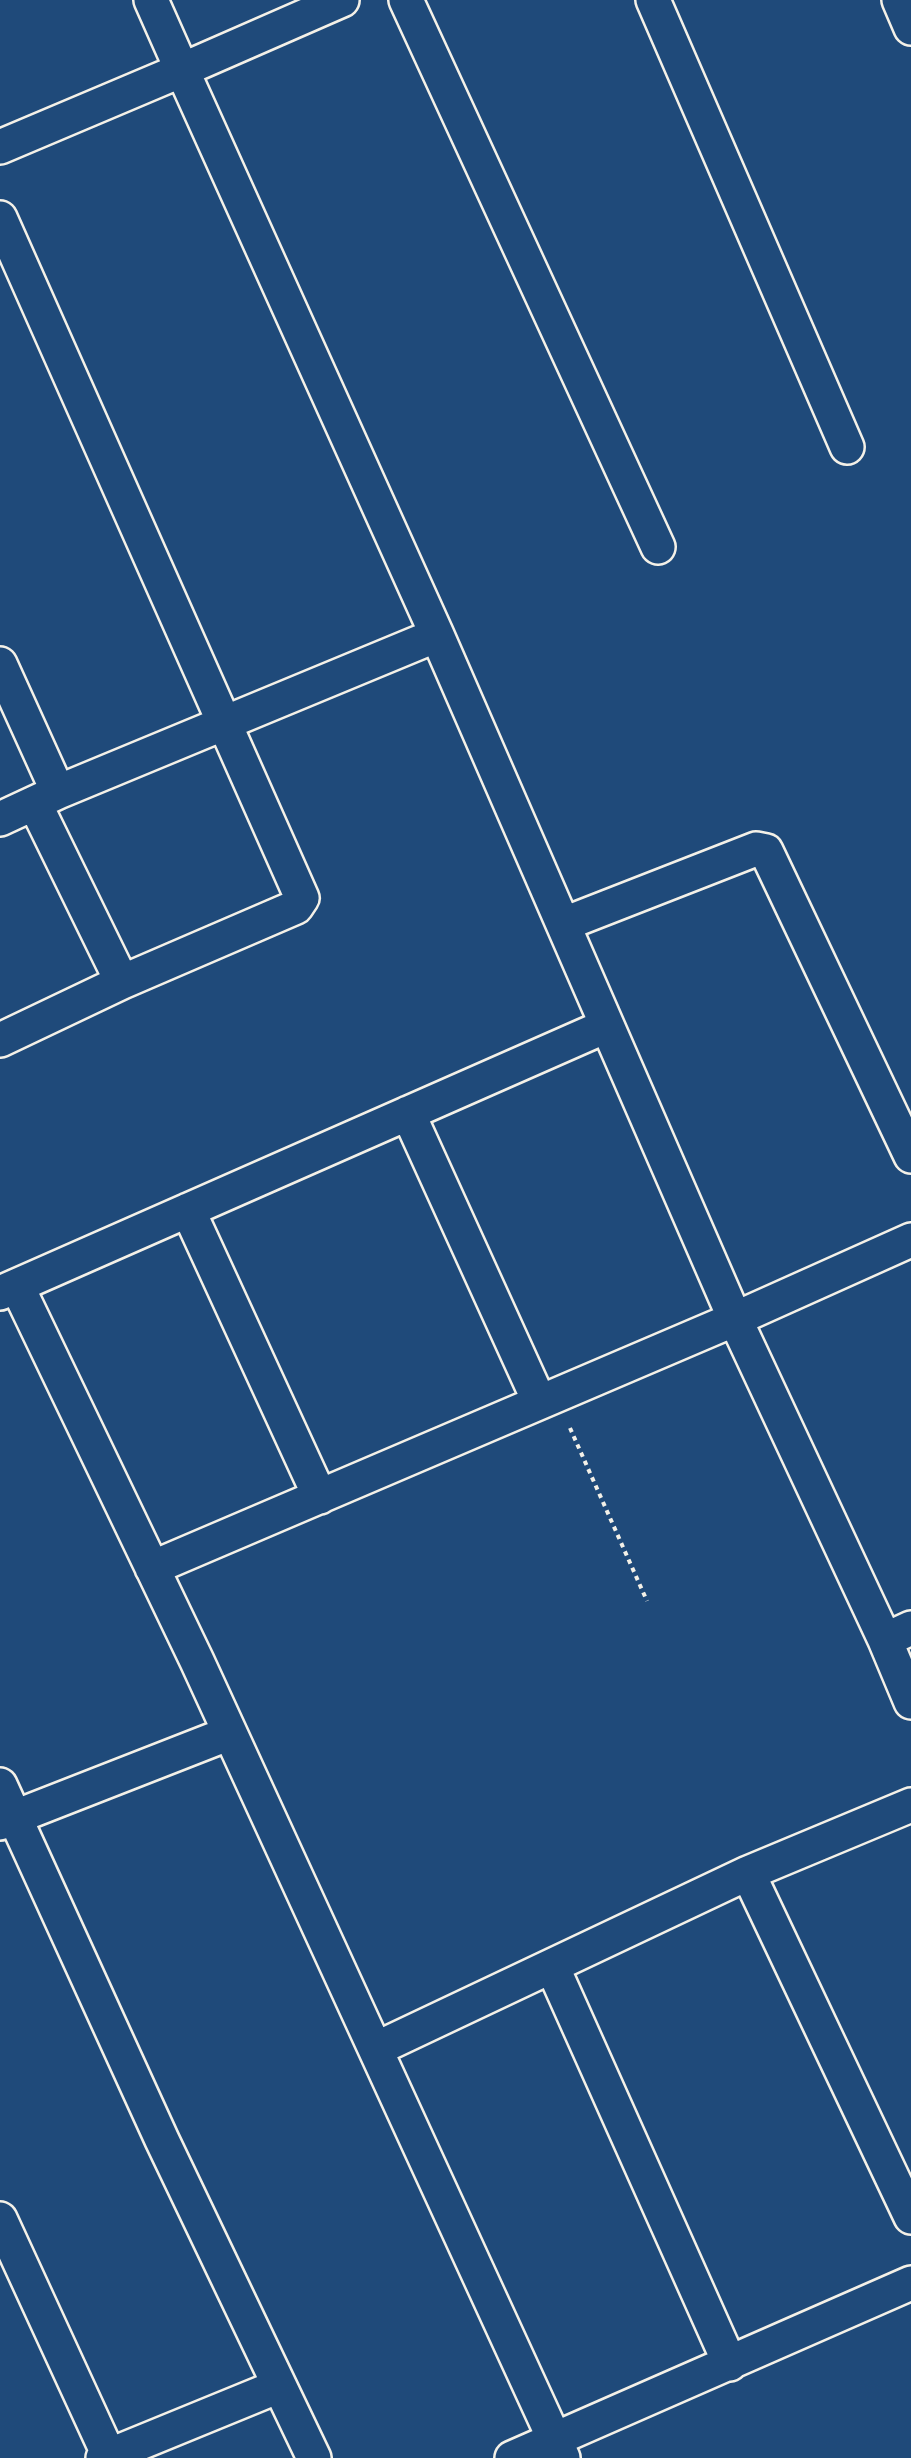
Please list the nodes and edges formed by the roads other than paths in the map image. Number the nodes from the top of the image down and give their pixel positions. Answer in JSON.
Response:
{"nodes":[{"id":1,"x":151,"y":0,"type":"edge"},
{"id":2,"x":342,"y":0,"type":"edge"},
{"id":3,"x":406,"y":0,"type":"edge"},
{"id":4,"x":654,"y":0,"type":"edge"},
{"id":5,"x":899,"y":0,"type":"edge"},
{"id":6,"x":307,"y":7,"type":"edge"},
{"id":7,"x":911,"y":28,"type":"edge"},
{"id":8,"x":182,"y":70,"type":"junction"},
{"id":9,"x":0,"y":147,"type":"edge"},
{"id":10,"x":0,"y":218,"type":"edge"},
{"id":11,"x":847,"y":447,"type":"dead end"},
{"id":12,"x":658,"y":547,"type":"dead end"},
{"id":13,"x":437,"y":635,"type":"junction"},
{"id":14,"x":0,"y":664,"type":"edge"},
{"id":15,"x":222,"y":724,"type":"junction"},
{"id":16,"x":46,"y":798,"type":"junction"},
{"id":17,"x":0,"y":819,"type":"edge"},
{"id":18,"x":564,"y":924,"type":"junction"},
{"id":19,"x":122,"y":982,"type":"junction"},
{"id":20,"x":606,"y":1026,"type":"junction"},
{"id":21,"x":0,"y":1040,"type":"edge"},
{"id":22,"x":408,"y":1113,"type":"junction"},
{"id":23,"x":911,"y":1156,"type":"edge"},
{"id":24,"x":188,"y":1210,"type":"junction"},
{"id":25,"x":911,"y":1240,"type":"edge"},
{"id":26,"x":9,"y":1289,"type":"edge"},
{"id":27,"x":735,"y":1319,"type":"junction"},
{"id":28,"x":547,"y":1398,"type":"junction"},
{"id":29,"x":320,"y":1497,"type":"junction"},
{"id":30,"x":152,"y":1568,"type":"junction"},
{"id":31,"x":898,"y":1634,"type":"edge"},
{"id":32,"x":911,"y":1702,"type":"edge"},
{"id":33,"x":230,"y":1733,"type":"junction"},
{"id":34,"x":0,"y":1785,"type":"edge"},
{"id":35,"x":911,"y":1805,"type":"edge"},
{"id":36,"x":7,"y":1820,"type":"edge"},
{"id":37,"x":748,"y":1873,"type":"junction"},
{"id":38,"x":552,"y":1966,"type":"junction"},
{"id":39,"x":376,"y":2049,"type":"junction"},
{"id":40,"x":911,"y":2217,"type":"edge"},
{"id":41,"x":0,"y":2219,"type":"edge"},
{"id":42,"x":911,"y":2283,"type":"edge"},
{"id":43,"x":730,"y":2364,"type":"junction"},
{"id":44,"x":279,"y":2386,"type":"junction"},
{"id":45,"x":560,"y":2449,"type":"edge"},
{"id":46,"x":107,"y":2457,"type":"edge"},
{"id":47,"x":314,"y":2458,"type":"edge"},
{"id":48,"x":512,"y":2458,"type":"edge"}],
"edges":[{"from":1,"to":8,"type":"street"},
{"from":2,"to":6,"type":"street"},
{"from":3,"to":12,"type":"street"},
{"from":4,"to":11,"type":"street"},
{"from":5,"to":7,"type":"street"},
{"from":6,"to":8,"type":"street"},
{"from":8,"to":9,"type":"street"},
{"from":8,"to":13,"type":"street"},
{"from":10,"to":15,"type":"street"},
{"from":13,"to":15,"type":"street"},
{"from":13,"to":18,"type":"street"},
{"from":14,"to":16,"type":"street"},
{"from":15,"to":16,"type":"street"},
{"from":15,"to":19,"type":"street"},
{"from":16,"to":17,"type":"street"},
{"from":16,"to":19,"type":"street"},
{"from":18,"to":20,"type":"street"},
{"from":18,"to":23,"type":"street"},
{"from":19,"to":21,"type":"street"},
{"from":20,"to":22,"type":"street"},
{"from":20,"to":27,"type":"street"},
{"from":22,"to":24,"type":"street"},
{"from":22,"to":28,"type":"street"},
{"from":24,"to":26,"type":"street"},
{"from":24,"to":29,"type":"street"},
{"from":25,"to":27,"type":"street"},
{"from":26,"to":30,"type":"street"},
{"from":27,"to":28,"type":"street"},
{"from":27,"to":31,"type":"street"},
{"from":28,"to":29,"type":"street"},
{"from":29,"to":30,"type":"street"},
{"from":30,"to":33,"type":"street"},
{"from":31,"to":32,"type":"street"},
{"from":33,"to":36,"type":"street"},
{"from":33,"to":39,"type":"street"},
{"from":34,"to":36,"type":"street"},
{"from":35,"to":37,"type":"street"},
{"from":36,"to":44,"type":"street"},
{"from":37,"to":38,"type":"street"},
{"from":37,"to":40,"type":"street"},
{"from":38,"to":39,"type":"street"},
{"from":38,"to":43,"type":"street"},
{"from":39,"to":45,"type":"street"},
{"from":41,"to":46,"type":"street"},
{"from":42,"to":43,"type":"street"},
{"from":43,"to":45,"type":"street"},
{"from":44,"to":46,"type":"street"},
{"from":44,"to":47,"type":"street"},
{"from":45,"to":48,"type":"street"}]}
